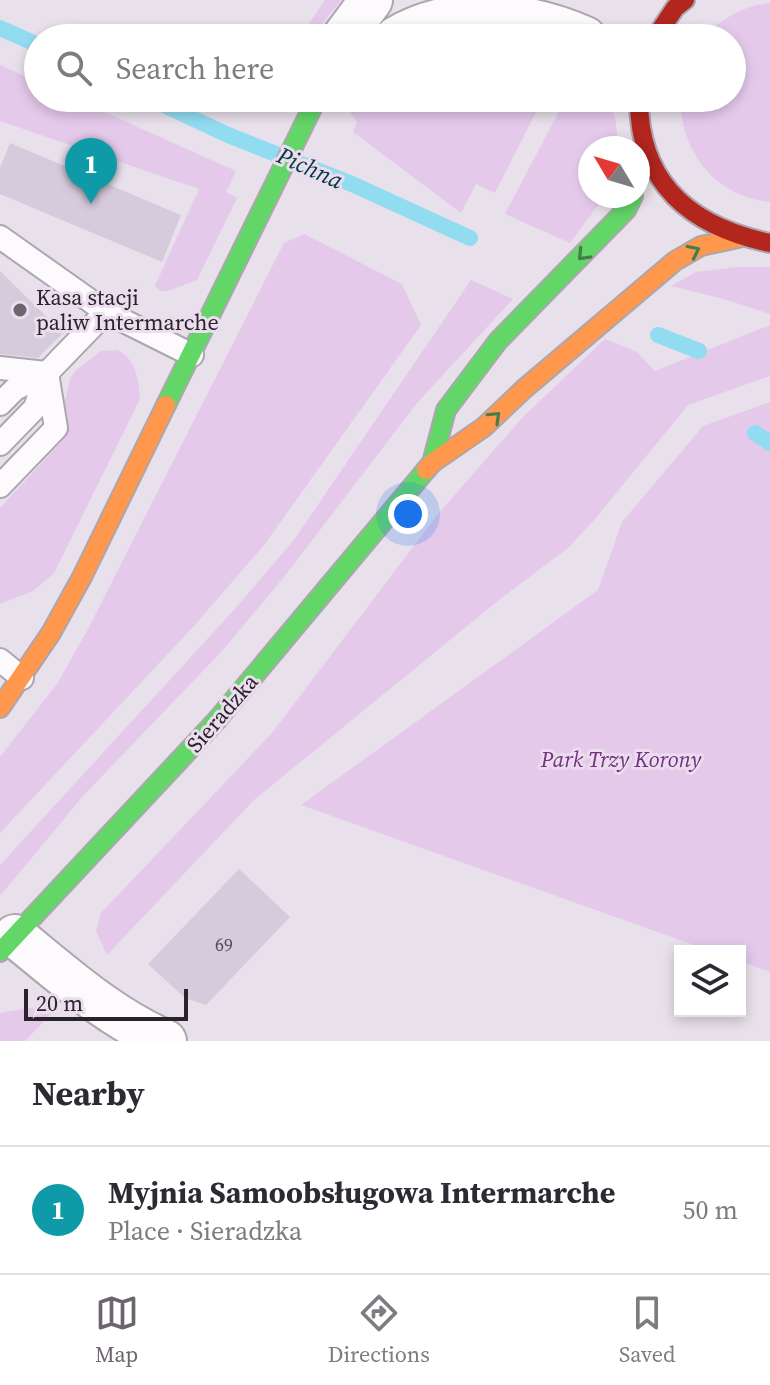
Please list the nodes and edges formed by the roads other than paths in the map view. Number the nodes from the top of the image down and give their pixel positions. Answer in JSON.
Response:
{"nodes":[{"id":1,"x":371,"y":0,"type":"edge"},
{"id":2,"x":685,"y":0,"type":"edge"},
{"id":3,"x":353,"y":24,"type":"edge"},
{"id":4,"x":433,"y":24,"type":"edge"},
{"id":5,"x":551,"y":24,"type":"edge"},
{"id":6,"x":664,"y":24,"type":"edge"},
{"id":7,"x":312,"y":112,"type":"edge"},
{"id":8,"x":639,"y":112,"type":"edge"},
{"id":9,"x":644,"y":136,"type":"edge"},
{"id":10,"x":650,"y":158,"type":"edge"},
{"id":11,"x":627,"y":208,"type":"edge"},
{"id":12,"x":0,"y":237,"type":"edge"},
{"id":13,"x":738,"y":238,"type":"junction"},
{"id":14,"x":770,"y":243,"type":"edge"},
{"id":15,"x":106,"y":312,"type":"junction"},
{"id":16,"x":192,"y":355,"type":"junction"},
{"id":17,"x":0,"y":368,"type":"edge"},
{"id":18,"x":47,"y":373,"type":"junction"},
{"id":19,"x":0,"y":404,"type":"edge"},
{"id":20,"x":0,"y":444,"type":"edge"},
{"id":21,"x":432,"y":463,"type":"junction"},
{"id":22,"x":0,"y":486,"type":"edge"},
{"id":23,"x":0,"y":660,"type":"edge"},
{"id":24,"x":22,"y":678,"type":"junction"},
{"id":25,"x":0,"y":708,"type":"edge"},
{"id":26,"x":8,"y":944,"type":"edge"},
{"id":27,"x":165,"y":1041,"type":"edge"}],
"edges":[{"from":1,"to":3,"type":"street"},
{"from":2,"to":6,"type":"main road"},
{"from":4,"to":5,"type":"street"},
{"from":7,"to":16,"type":"main road"},
{"from":8,"to":9,"type":"main road"},
{"from":10,"to":13,"type":"main road"},
{"from":11,"to":21,"type":"main road","name":"Sieradzka","one_way":true},
{"from":12,"to":15,"type":"lane"},
{"from":13,"to":14,"type":"main road"},
{"from":21,"to":13,"type":"main road","name":"Sieradzka","one_way":true},
{"from":15,"to":16,"type":"lane"},
{"from":15,"to":18,"type":"lane"},
{"from":16,"to":24,"type":"main road"},
{"from":17,"to":18,"type":"lane"},
{"from":18,"to":19,"type":"lane"},
{"from":18,"to":20,"type":"lane"},
{"from":18,"to":22,"type":"lane"},
{"from":21,"to":26,"type":"main road","name":"Sieradzka"},
{"from":23,"to":24,"type":"lane"},
{"from":24,"to":25,"type":"main road"},
{"from":26,"to":27,"type":"street"}]}
